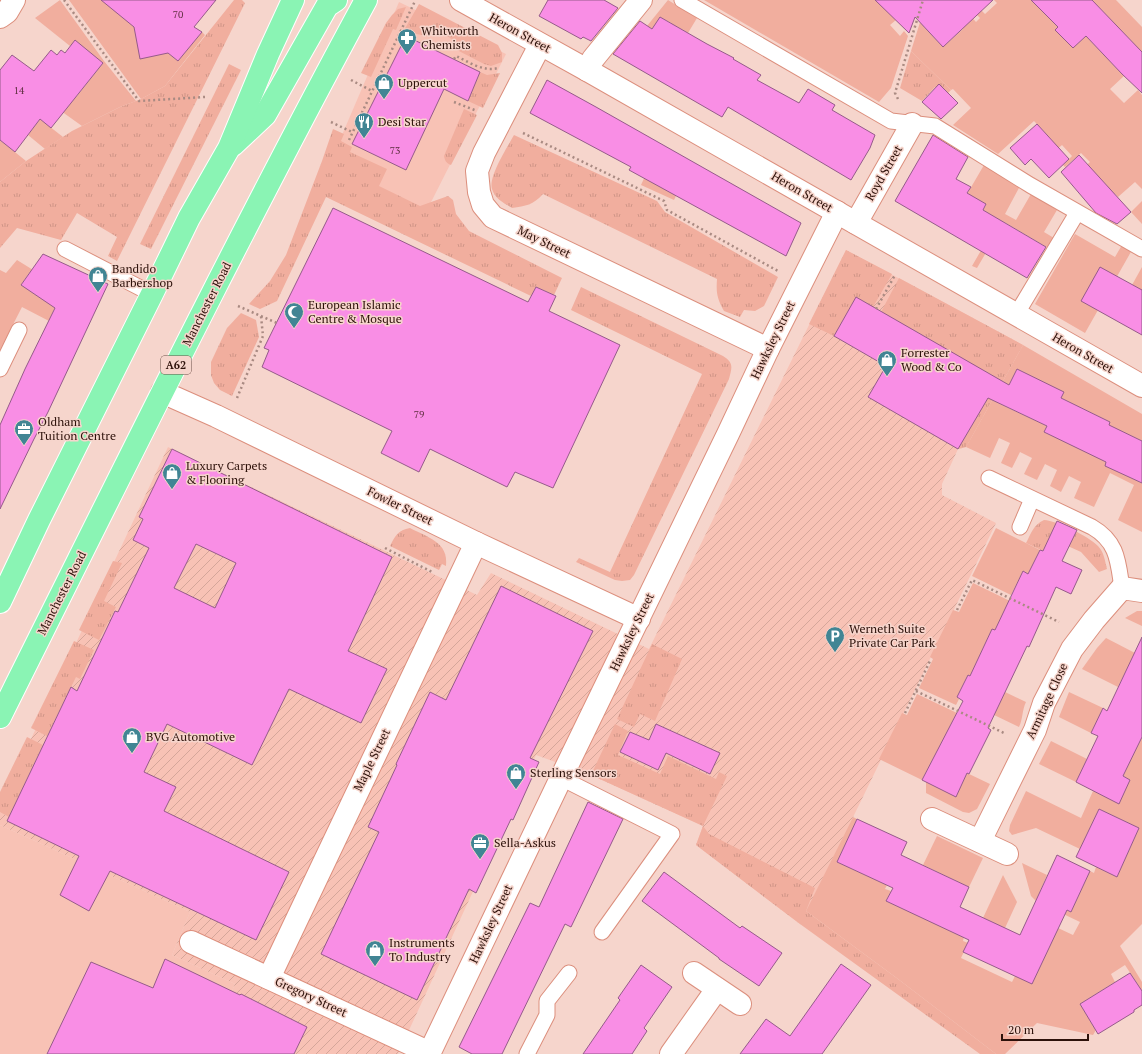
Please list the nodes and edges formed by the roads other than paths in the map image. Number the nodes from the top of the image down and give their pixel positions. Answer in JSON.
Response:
{"nodes":[{"id":1,"x":14,"y":0,"type":"edge"},
{"id":2,"x":293,"y":0,"type":"edge"},
{"id":3,"x":336,"y":0,"type":"edge"},
{"id":4,"x":366,"y":0,"type":"edge"},
{"id":5,"x":461,"y":0,"type":"edge"},
{"id":6,"x":640,"y":0,"type":"edge"},
{"id":7,"x":682,"y":0,"type":"edge"},
{"id":8,"x":0,"y":17,"type":"edge"},
{"id":9,"x":540,"y":44,"type":"junction"},
{"id":10,"x":587,"y":70,"type":"junction"},
{"id":11,"x":912,"y":124,"type":"junction"},
{"id":12,"x":229,"y":148,"type":"junction"},
{"id":13,"x":838,"y":212,"type":"junction"},
{"id":14,"x":1077,"y":213,"type":"junction"},
{"id":15,"x":856,"y":223,"type":"junction"},
{"id":16,"x":65,"y":249,"type":"dead end"},
{"id":17,"x":1142,"y":249,"type":"edge"},
{"id":18,"x":152,"y":294,"type":"junction"},
{"id":19,"x":1016,"y":315,"type":"junction"},
{"id":20,"x":19,"y":330,"type":"dead end"},
{"id":21,"x":768,"y":349,"type":"junction"},
{"id":22,"x":0,"y":369,"type":"edge"},
{"id":23,"x":1142,"y":386,"type":"edge"},
{"id":24,"x":162,"y":392,"type":"junction"},
{"id":25,"x":989,"y":478,"type":"dead end"},
{"id":26,"x":1032,"y":499,"type":"junction"},
{"id":27,"x":1020,"y":527,"type":"dead end"},
{"id":28,"x":476,"y":543,"type":"junction"},
{"id":29,"x":1132,"y":590,"type":"edge"},
{"id":30,"x":0,"y":600,"type":"edge"},
{"id":31,"x":639,"y":619,"type":"junction"},
{"id":32,"x":0,"y":717,"type":"edge"},
{"id":33,"x":561,"y":778,"type":"junction"},
{"id":34,"x":932,"y":819,"type":"dead end"},
{"id":35,"x":980,"y":841,"type":"junction"},
{"id":36,"x":1007,"y":854,"type":"dead end"},
{"id":37,"x":602,"y":932,"type":"dead end"},
{"id":38,"x":191,"y":942,"type":"dead end"},
{"id":39,"x":569,"y":973,"type":"dead end"},
{"id":40,"x":694,"y":973,"type":"dead end"},
{"id":41,"x":268,"y":978,"type":"junction"},
{"id":42,"x":717,"y":989,"type":"junction"},
{"id":43,"x":740,"y":1004,"type":"dead end"},
{"id":44,"x":430,"y":1054,"type":"edge"},
{"id":45,"x":527,"y":1054,"type":"edge"},
{"id":46,"x":671,"y":1054,"type":"edge"}],
"edges":[{"from":1,"to":8,"type":"street"},
{"from":2,"to":12,"type":"highway"},
{"from":3,"to":12,"type":"highway"},
{"from":4,"to":24,"type":"highway","name":"Manchester Road","number":"A62"},
{"from":5,"to":9,"type":"street","name":"Heron Street"},
{"from":6,"to":10,"type":"street"},
{"from":7,"to":11,"type":"lane"},
{"from":9,"to":10,"type":"street","name":"Heron Street"},
{"from":9,"to":21,"type":"street","name":"May Street"},
{"from":10,"to":13,"type":"street","name":"Heron Street"},
{"from":11,"to":14,"type":"lane"},
{"from":11,"to":15,"type":"street","name":"Royd Street"},
{"from":12,"to":18,"type":"highway"},
{"from":13,"to":15,"type":"street","name":"Heron Street"},
{"from":13,"to":21,"type":"street","name":"Hawksley Street"},
{"from":14,"to":17,"type":"lane"},
{"from":14,"to":19,"type":"lane"},
{"from":15,"to":19,"type":"street","name":"Heron Street"},
{"from":16,"to":18,"type":"lane"},
{"from":18,"to":30,"type":"highway"},
{"from":19,"to":23,"type":"street","name":"Heron Street"},
{"from":20,"to":22,"type":"lane"},
{"from":21,"to":31,"type":"street","name":"Hawksley Street"},
{"from":24,"to":28,"type":"street","name":"Fowler Street"},
{"from":24,"to":32,"type":"highway","name":"Manchester Road","number":"A62"},
{"from":25,"to":26,"type":"lane"},
{"from":26,"to":27,"type":"lane"},
{"from":26,"to":29,"type":"lane"},
{"from":28,"to":31,"type":"street","name":"Fowler Street"},
{"from":28,"to":41,"type":"street","name":"Maple Street"},
{"from":29,"to":35,"type":"street","name":"Armitage Close"},
{"from":31,"to":33,"type":"street","name":"Hawksley Street"},
{"from":33,"to":37,"type":"lane"},
{"from":33,"to":44,"type":"street","name":"Hawksley Street"},
{"from":34,"to":35,"type":"street"},
{"from":35,"to":36,"type":"street"},
{"from":38,"to":41,"type":"street","name":"Gregory Street"},
{"from":39,"to":45,"type":"lane"},
{"from":40,"to":42,"type":"street"},
{"from":41,"to":44,"type":"street","name":"Gregory Street"},
{"from":42,"to":43,"type":"street"},
{"from":42,"to":46,"type":"street"}]}
